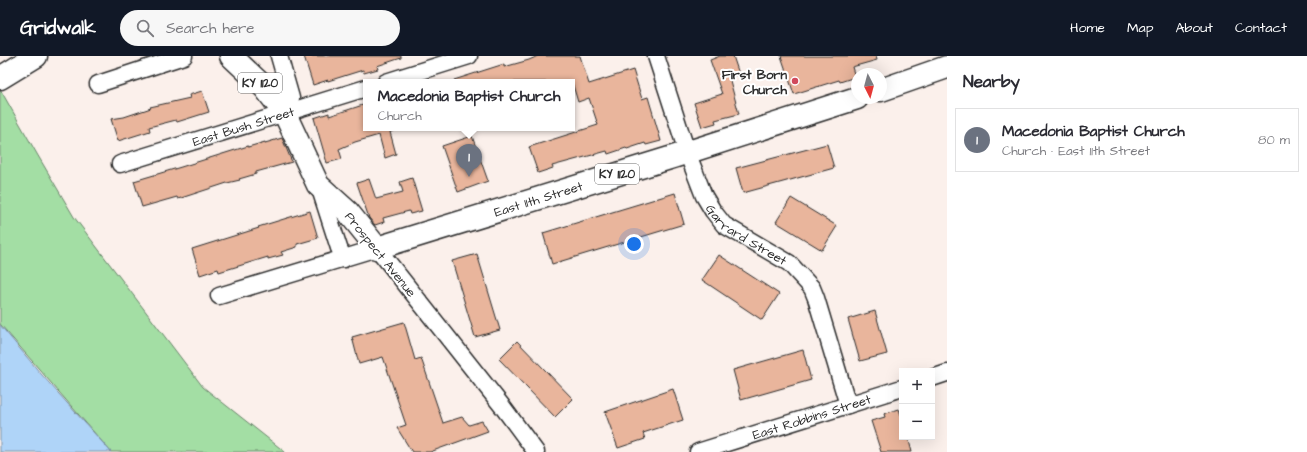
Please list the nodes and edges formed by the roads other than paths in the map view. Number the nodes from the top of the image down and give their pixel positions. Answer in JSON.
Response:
{"nodes":[{"id":1,"x":36,"y":56,"type":"edge"},
{"id":2,"x":184,"y":56,"type":"edge"},
{"id":3,"x":231,"y":56,"type":"edge"},
{"id":4,"x":279,"y":56,"type":"edge"},
{"id":5,"x":469,"y":56,"type":"edge"},
{"id":6,"x":656,"y":56,"type":"edge"},
{"id":7,"x":947,"y":67,"type":"edge"},
{"id":8,"x":0,"y":78,"type":"edge"},
{"id":9,"x":396,"y":79,"type":"edge"},
{"id":10,"x":98,"y":84,"type":"dead end"},
{"id":11,"x":887,"y":88,"type":"edge"},
{"id":12,"x":363,"y":89,"type":"edge"},
{"id":13,"x":851,"y":100,"type":"edge"},
{"id":14,"x":288,"y":106,"type":"junction"},
{"id":15,"x":687,"y":152,"type":"junction"},
{"id":16,"x":120,"y":164,"type":"dead end"},
{"id":17,"x":318,"y":185,"type":"junction"},
{"id":18,"x":377,"y":248,"type":"junction"},
{"id":19,"x":344,"y":259,"type":"junction"},
{"id":20,"x":219,"y":296,"type":"dead end"},
{"id":21,"x":947,"y":373,"type":"edge"},
{"id":22,"x":935,"y":377,"type":"edge"},
{"id":23,"x":899,"y":389,"type":"edge"},
{"id":24,"x":848,"y":405,"type":"junction"},
{"id":25,"x":536,"y":452,"type":"edge"},
{"id":26,"x":698,"y":452,"type":"edge"}],
"edges":[{"from":1,"to":8,"type":"main road"},
{"from":2,"to":10,"type":"street"},
{"from":3,"to":14,"type":"main road","name":"Prospect Avenue","number":"KY 1120"},
{"from":4,"to":14,"type":"street"},
{"from":5,"to":9,"type":"street"},
{"from":6,"to":15,"type":"street","name":"Garrard Street"},
{"from":7,"to":11,"type":"main road"},
{"from":12,"to":14,"type":"street","name":"East Bush Street"},
{"from":13,"to":15,"type":"main road","name":"East 11th Street","number":"KY 1120"},
{"from":14,"to":16,"type":"street","name":"East Bush Street"},
{"from":14,"to":17,"type":"main road","name":"Prospect Avenue","number":"KY 1120"},
{"from":15,"to":18,"type":"main road","name":"East 11th Street","number":"KY 1120"},
{"from":15,"to":24,"type":"street","name":"Garrard Street"},
{"from":17,"to":18,"type":"main road","name":"Prospect Avenue","number":"KY 1120"},
{"from":17,"to":19,"type":"street"},
{"from":18,"to":19,"type":"street","name":"East 11th Street"},
{"from":18,"to":25,"type":"street","name":"Prospect Avenue"},
{"from":19,"to":20,"type":"street","name":"East 11th Street"},
{"from":21,"to":22,"type":"street"},
{"from":23,"to":24,"type":"street","name":"East Robbins Street"},
{"from":24,"to":26,"type":"street","name":"East Robbins Street"}]}
